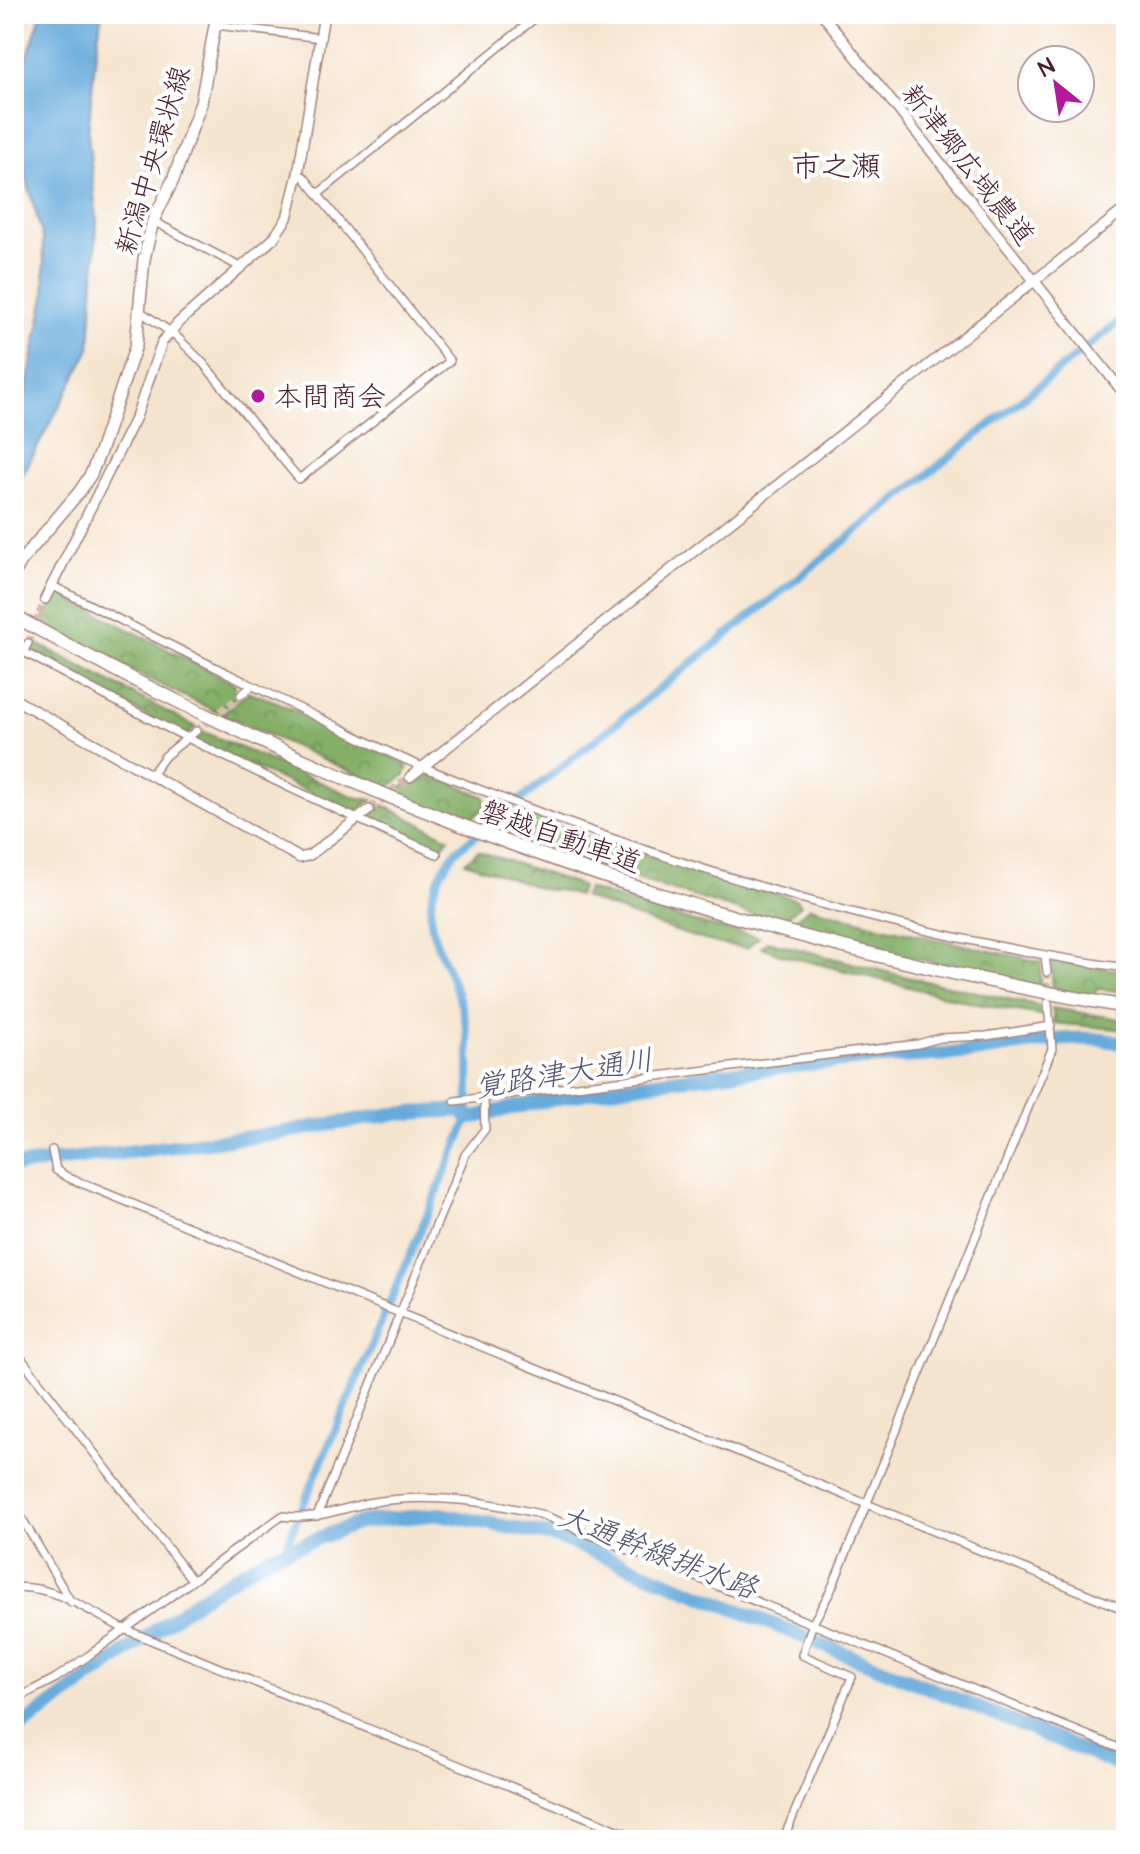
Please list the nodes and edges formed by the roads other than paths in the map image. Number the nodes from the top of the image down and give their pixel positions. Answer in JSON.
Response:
{"nodes":[{"id":1,"x":324,"y":14,"type":"edge"},
{"id":2,"x":540,"y":14,"type":"edge"},
{"id":3,"x":822,"y":14,"type":"edge"},
{"id":4,"x":216,"y":19,"type":"edge"},
{"id":5,"x":321,"y":38,"type":"junction"},
{"id":6,"x":298,"y":174,"type":"junction"},
{"id":7,"x":318,"y":194,"type":"junction"},
{"id":8,"x":1126,"y":208,"type":"edge"},
{"id":9,"x":153,"y":221,"type":"junction"},
{"id":10,"x":242,"y":268,"type":"junction"},
{"id":11,"x":1034,"y":281,"type":"junction"},
{"id":12,"x":141,"y":312,"type":"junction"},
{"id":13,"x":169,"y":332,"type":"junction"},
{"id":14,"x":1126,"y":396,"type":"edge"},
{"id":15,"x":14,"y":574,"type":"edge"},
{"id":16,"x":53,"y":586,"type":"junction"},
{"id":17,"x":45,"y":599,"type":"tunnel mouth"},
{"id":18,"x":14,"y":616,"type":"edge"},
{"id":19,"x":28,"y":643,"type":"tunnel mouth"},
{"id":20,"x":24,"y":652,"type":"junction"},
{"id":21,"x":14,"y":669,"type":"edge"},
{"id":22,"x":252,"y":686,"type":"junction"},
{"id":23,"x":241,"y":695,"type":"tunnel mouth"},
{"id":24,"x":14,"y":699,"type":"edge"},
{"id":25,"x":196,"y":731,"type":"tunnel mouth"},
{"id":26,"x":186,"y":740,"type":"junction"},
{"id":27,"x":422,"y":767,"type":"junction"},
{"id":28,"x":151,"y":775,"type":"junction"},
{"id":29,"x":410,"y":777,"type":"tunnel mouth"},
{"id":30,"x":369,"y":810,"type":"tunnel mouth"},
{"id":31,"x":357,"y":819,"type":"junction"},
{"id":32,"x":437,"y":854,"type":"dead end"},
{"id":33,"x":1045,"y":956,"type":"junction"},
{"id":34,"x":1126,"y":968,"type":"edge"},
{"id":35,"x":1047,"y":972,"type":"tunnel mouth"},
{"id":36,"x":1048,"y":1003,"type":"tunnel mouth"},
{"id":37,"x":1126,"y":1007,"type":"edge"},
{"id":38,"x":1051,"y":1029,"type":"junction"},
{"id":39,"x":481,"y":1098,"type":"junction"},
{"id":40,"x":455,"y":1101,"type":"dead end"},
{"id":41,"x":52,"y":1152,"type":"dead end"},
{"id":42,"x":398,"y":1312,"type":"junction"},
{"id":43,"x":15,"y":1352,"type":"edge"},
{"id":44,"x":867,"y":1503,"type":"junction"},
{"id":45,"x":14,"y":1505,"type":"edge"},
{"id":46,"x":317,"y":1516,"type":"junction"},
{"id":47,"x":192,"y":1580,"type":"junction"},
{"id":48,"x":14,"y":1588,"type":"edge"},
{"id":49,"x":71,"y":1602,"type":"junction"},
{"id":50,"x":1126,"y":1610,"type":"edge"},
{"id":51,"x":812,"y":1626,"type":"junction"},
{"id":52,"x":127,"y":1630,"type":"junction"},
{"id":53,"x":14,"y":1700,"type":"edge"},
{"id":54,"x":1126,"y":1751,"type":"edge"},
{"id":55,"x":629,"y":1838,"type":"edge"},
{"id":56,"x":642,"y":1840,"type":"edge"},
{"id":57,"x":783,"y":1840,"type":"edge"}],
"edges":[{"from":1,"to":5,"type":"street"},
{"from":2,"to":7,"type":"street"},
{"from":3,"to":11,"type":"street","name":"新津郷広域農道"},
{"from":4,"to":5,"type":"street"},
{"from":4,"to":9,"type":"main road","name":"新潟中央環状線"},
{"from":5,"to":6,"type":"street"},
{"from":6,"to":7,"type":"street"},
{"from":6,"to":10,"type":"street"},
{"from":7,"to":13,"type":"street"},
{"from":8,"to":11,"type":"street"},
{"from":9,"to":10,"type":"street"},
{"from":9,"to":12,"type":"main road","name":"新潟中央環状線"},
{"from":10,"to":13,"type":"street"},
{"from":11,"to":14,"type":"street","name":"新津郷広域農道"},
{"from":11,"to":27,"type":"street"},
{"from":12,"to":13,"type":"street"},
{"from":12,"to":15,"type":"main road","name":"新潟中央環状線"},
{"from":13,"to":16,"type":"street"},
{"from":16,"to":17,"type":"street"},
{"from":16,"to":22,"type":"street"},
{"from":18,"to":37,"type":"highway","name":"磐越自動車道"},
{"from":19,"to":20,"type":"street"},
{"from":20,"to":21,"type":"street"},
{"from":20,"to":26,"type":"street"},
{"from":22,"to":23,"type":"street"},
{"from":22,"to":27,"type":"street"},
{"from":24,"to":28,"type":"street"},
{"from":25,"to":26,"type":"street"},
{"from":26,"to":28,"type":"street"},
{"from":26,"to":31,"type":"street"},
{"from":27,"to":29,"type":"street"},
{"from":27,"to":33,"type":"street"},
{"from":28,"to":31,"type":"street"},
{"from":30,"to":31,"type":"street"},
{"from":31,"to":32,"type":"street"},
{"from":33,"to":34,"type":"street"},
{"from":33,"to":35,"type":"street"},
{"from":36,"to":38,"type":"street"},
{"from":38,"to":39,"type":"street"},
{"from":38,"to":44,"type":"street"},
{"from":39,"to":40,"type":"street"},
{"from":39,"to":42,"type":"street"},
{"from":41,"to":42,"type":"street"},
{"from":42,"to":44,"type":"street"},
{"from":42,"to":46,"type":"street"},
{"from":43,"to":47,"type":"street"},
{"from":44,"to":50,"type":"street"},
{"from":44,"to":51,"type":"street"},
{"from":45,"to":49,"type":"street"},
{"from":46,"to":47,"type":"street"},
{"from":46,"to":51,"type":"street"},
{"from":47,"to":52,"type":"street"},
{"from":48,"to":49,"type":"street"},
{"from":49,"to":52,"type":"street"},
{"from":51,"to":54,"type":"street"},
{"from":51,"to":57,"type":"street"},
{"from":52,"to":53,"type":"street"},
{"from":52,"to":55,"type":"street"},
{"from":55,"to":56,"type":"street"}]}
